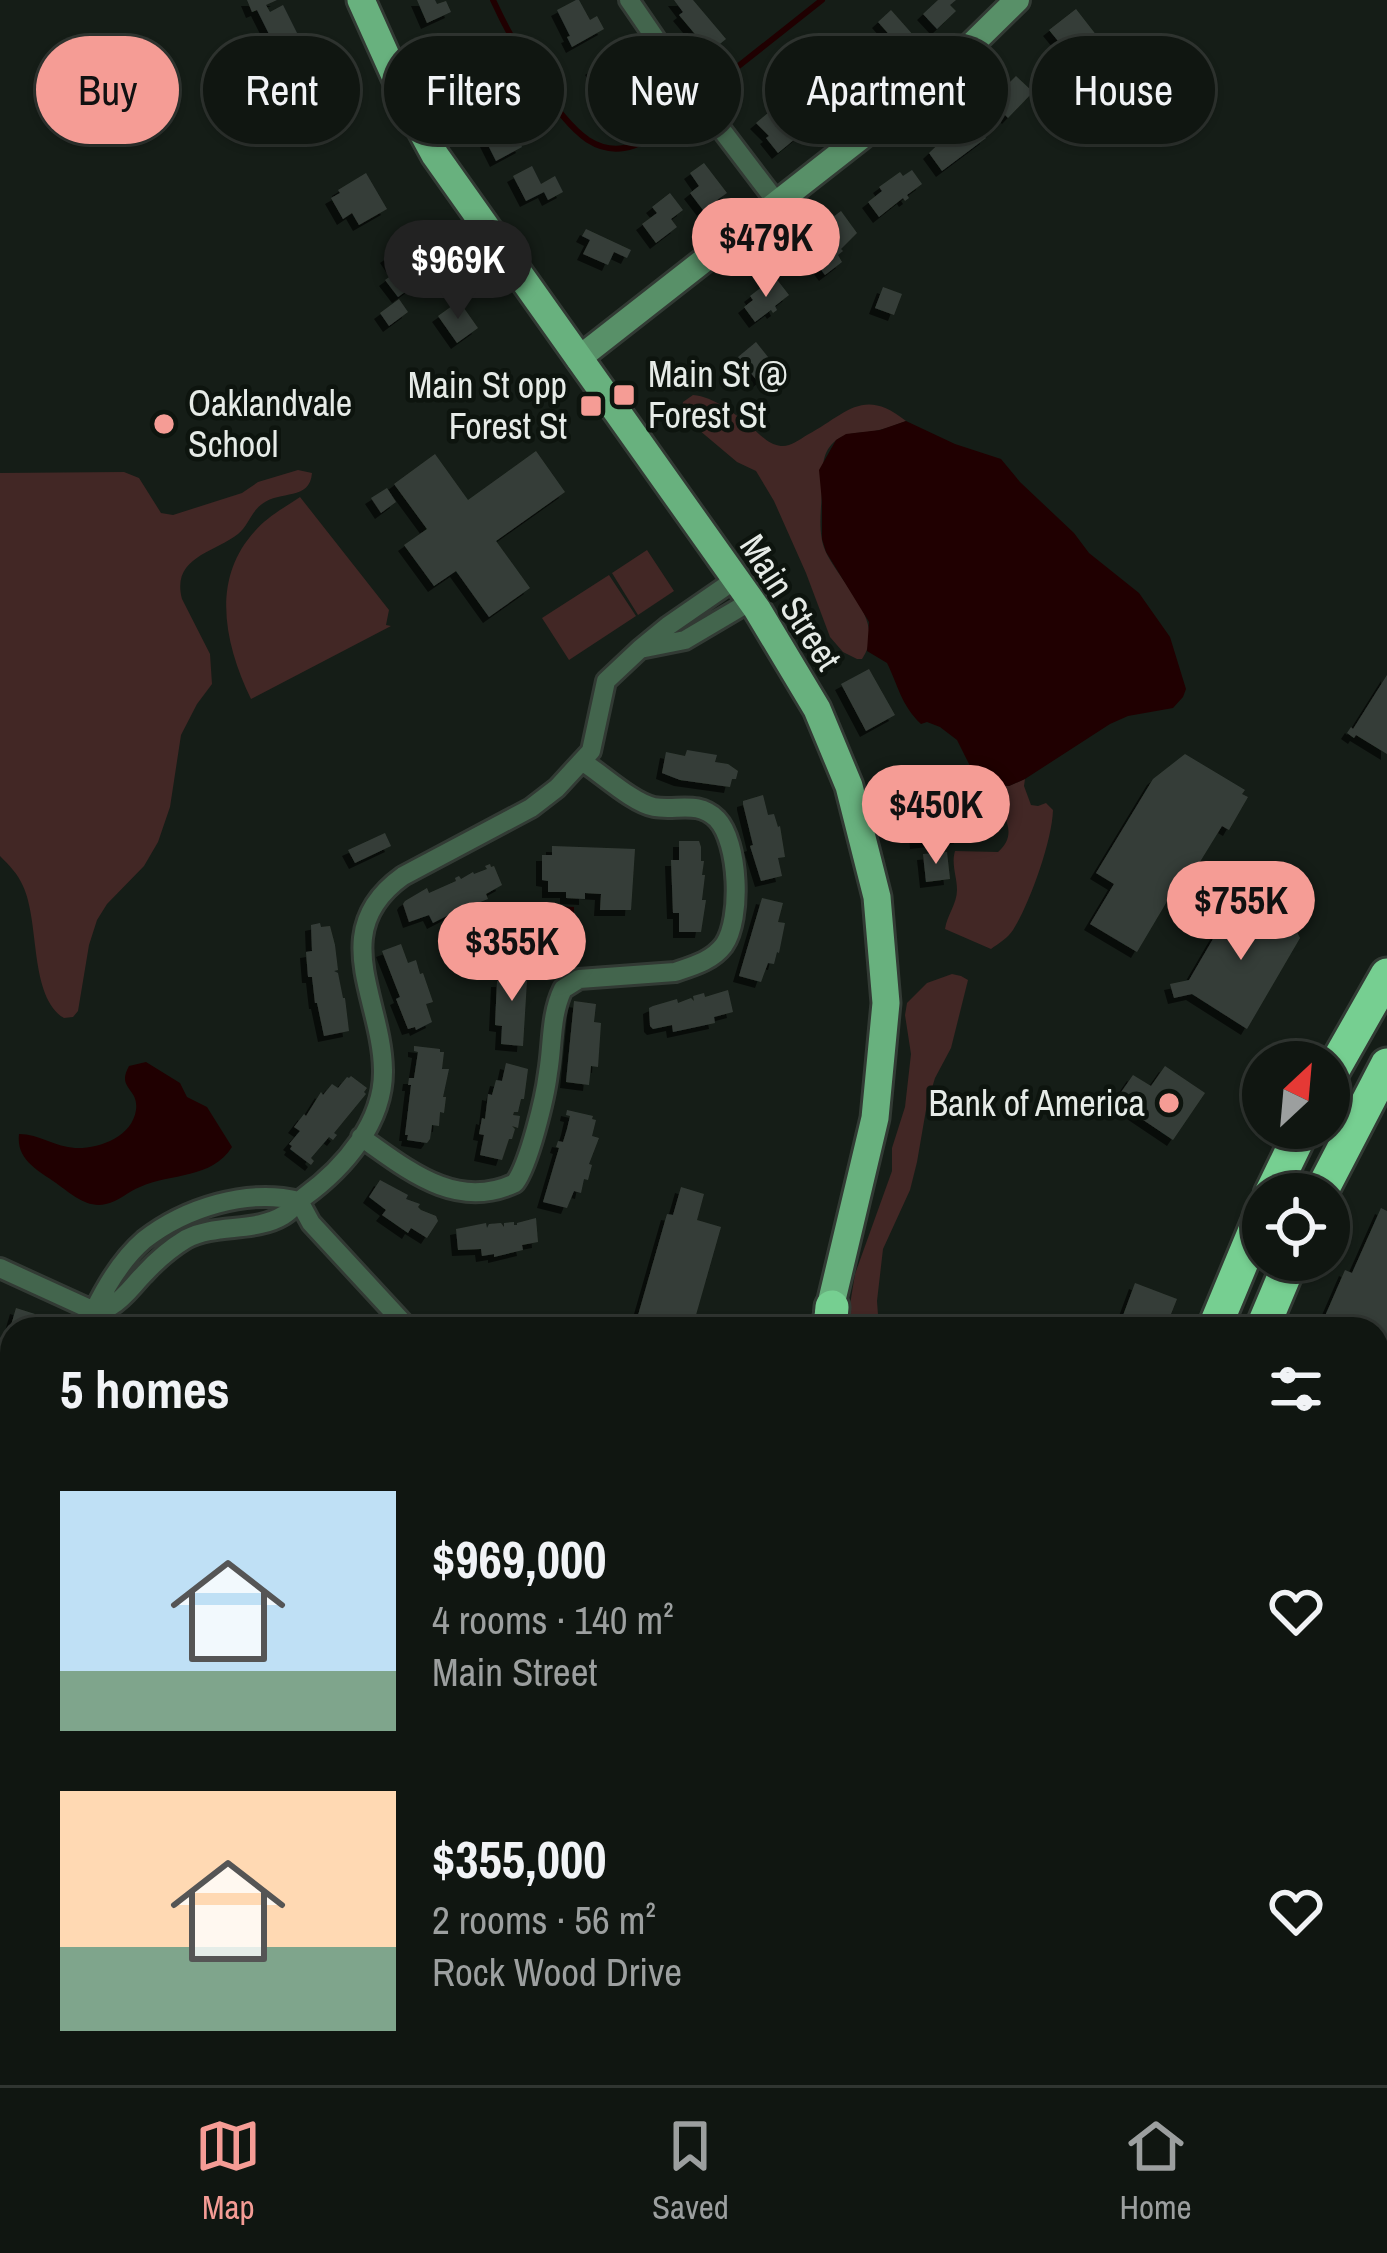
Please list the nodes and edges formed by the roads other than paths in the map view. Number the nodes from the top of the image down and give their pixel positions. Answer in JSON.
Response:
{"nodes":[{"id":1,"x":361,"y":0,"type":"edge"},
{"id":2,"x":629,"y":0,"type":"edge"},
{"id":3,"x":1017,"y":0,"type":"edge"},
{"id":4,"x":778,"y":204,"type":"junction"},
{"id":5,"x":578,"y":359,"type":"junction"},
{"id":6,"x":744,"y":590,"type":"junction"},
{"id":7,"x":584,"y":762,"type":"junction"},
{"id":8,"x":1387,"y":976,"type":"edge"},
{"id":9,"x":1350,"y":1041,"type":"edge"},
{"id":10,"x":1387,"y":1065,"type":"edge"},
{"id":11,"x":362,"y":1137,"type":"junction"},
{"id":12,"x":1331,"y":1173,"type":"edge"},
{"id":13,"x":298,"y":1201,"type":"junction"},
{"id":14,"x":1242,"y":1262,"type":"edge"},
{"id":15,"x":0,"y":1268,"type":"edge"},
{"id":16,"x":1282,"y":1281,"type":"edge"},
{"id":17,"x":86,"y":1317,"type":"edge"},
{"id":18,"x":92,"y":1317,"type":"edge"},
{"id":19,"x":398,"y":1317,"type":"edge"},
{"id":20,"x":830,"y":1317,"type":"edge"},
{"id":21,"x":1219,"y":1317,"type":"edge"},
{"id":22,"x":1267,"y":1317,"type":"edge"}],
"edges":[{"from":1,"to":5,"type":"main road","name":"Main Street"},
{"from":2,"to":4,"type":"street"},
{"from":3,"to":4,"type":"street"},
{"from":4,"to":5,"type":"street"},
{"from":5,"to":6,"type":"main road","name":"Main Street"},
{"from":6,"to":7,"type":"street"},
{"from":6,"to":20,"type":"main road","name":"Main Street"},
{"from":7,"to":11,"type":"street"},
{"from":7,"to":11,"type":"street"},
{"from":8,"to":9,"type":"highway"},
{"from":10,"to":12,"type":"highway"},
{"from":11,"to":13,"type":"street"},
{"from":13,"to":18,"type":"street"},
{"from":13,"to":19,"type":"street"},
{"from":14,"to":21,"type":"highway"},
{"from":15,"to":17,"type":"street"},
{"from":16,"to":22,"type":"highway"}]}
